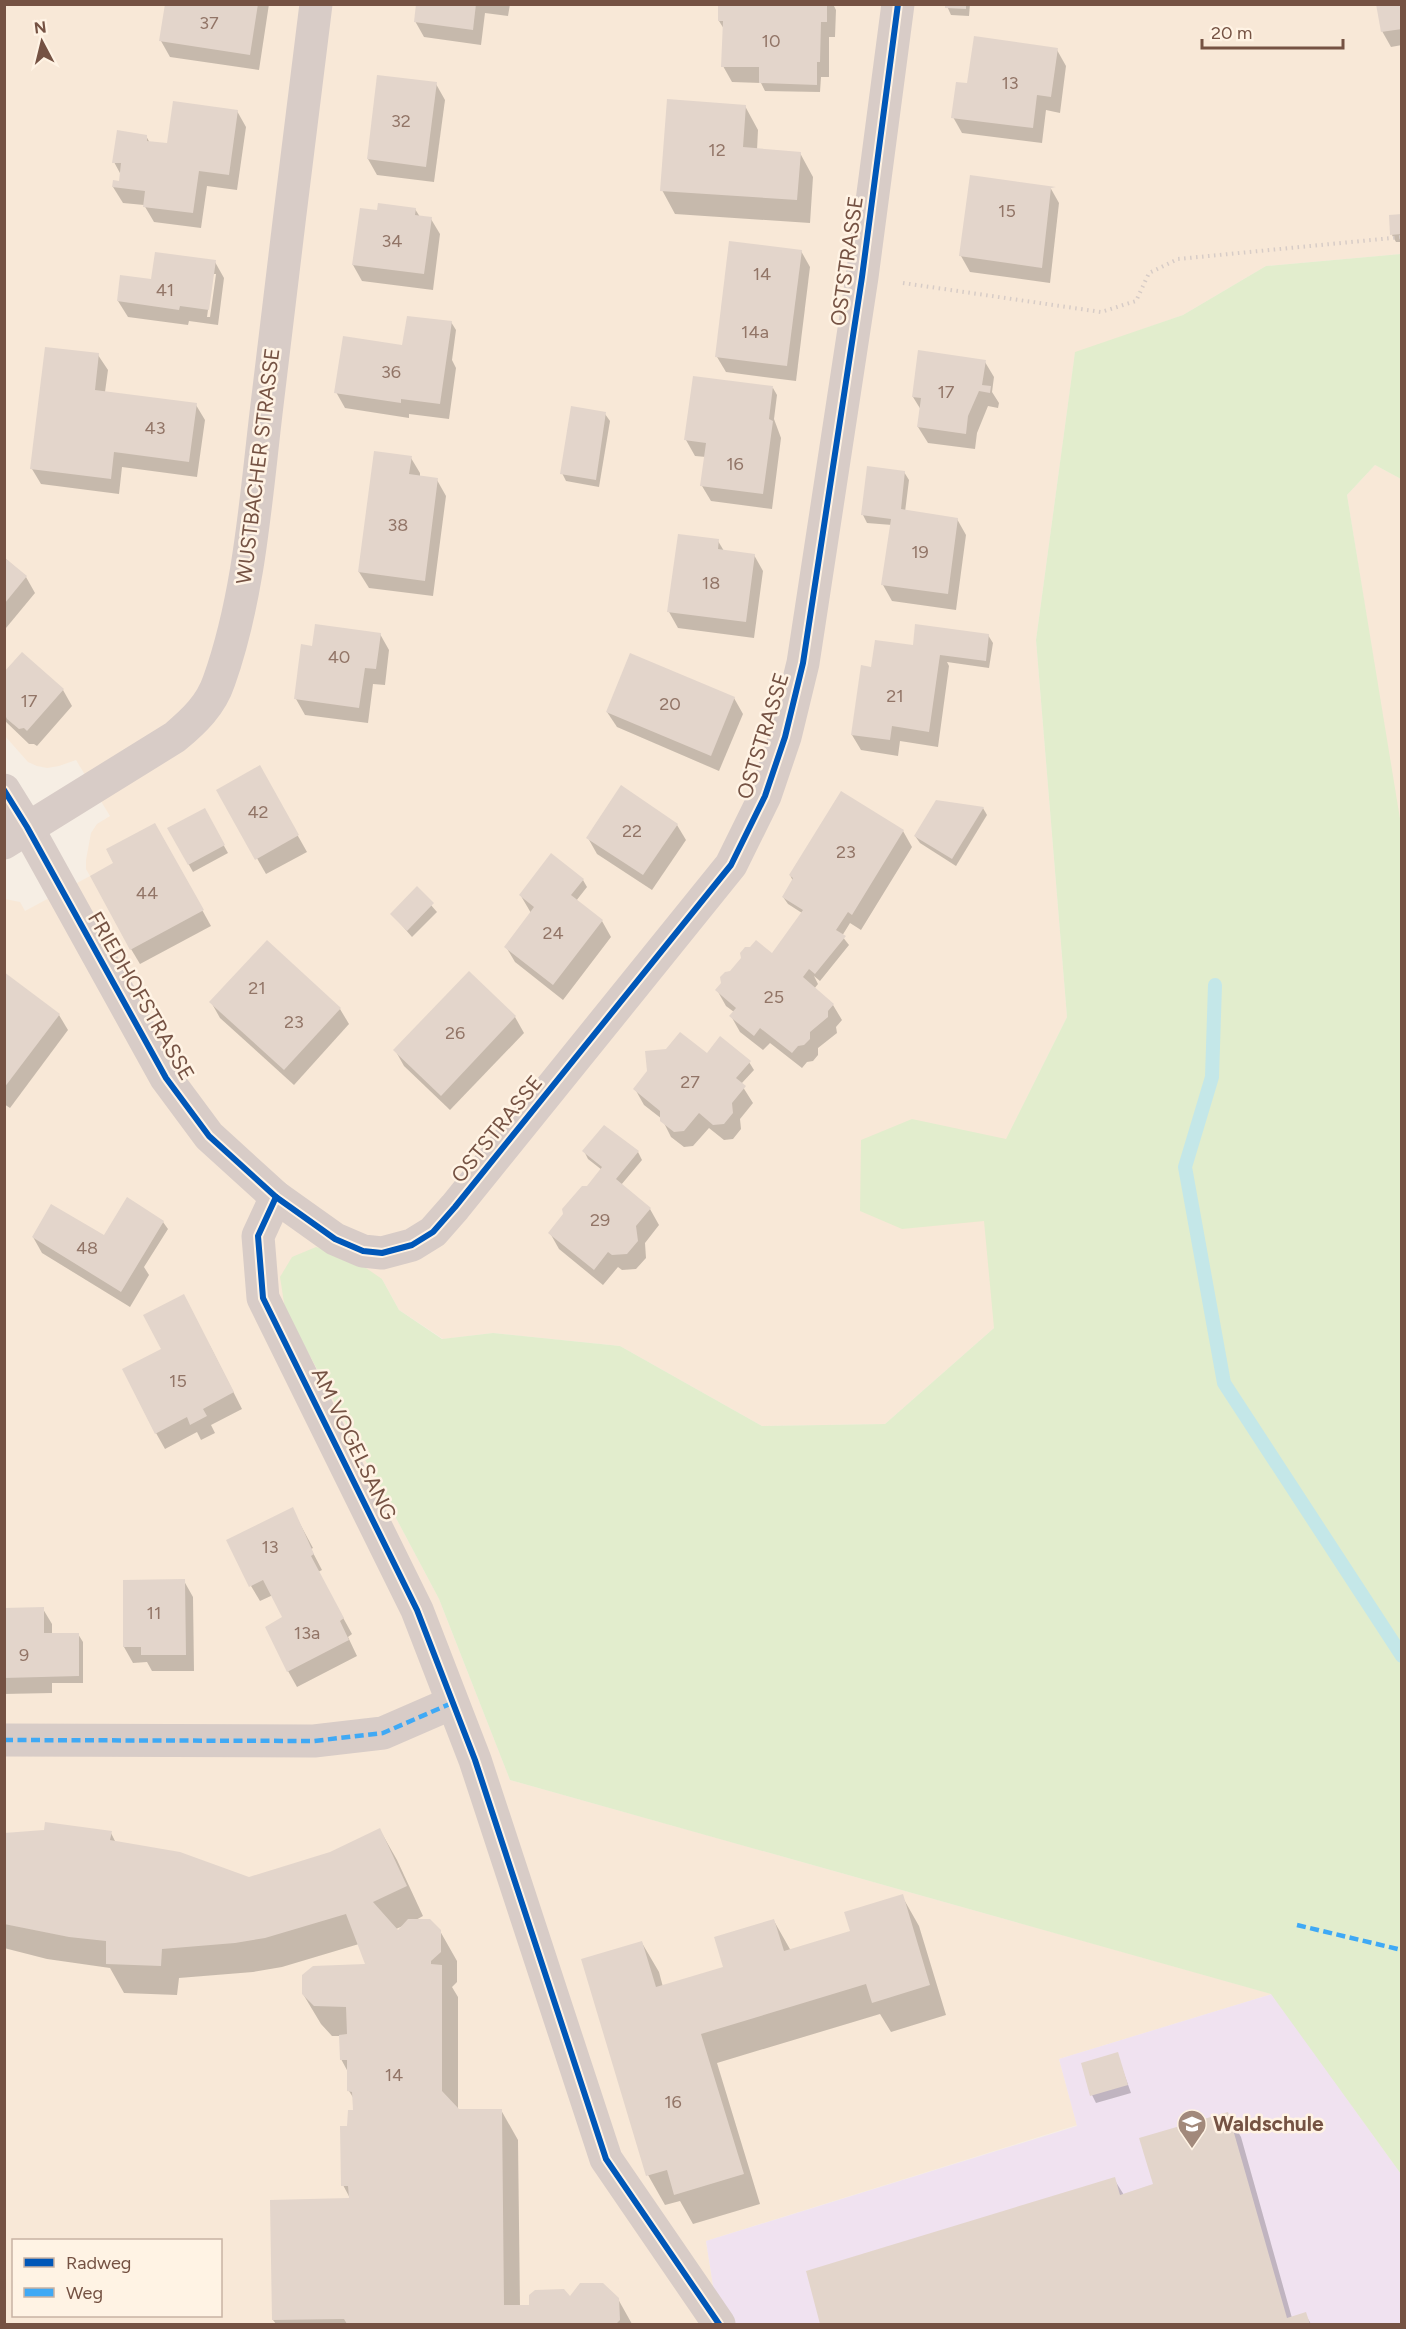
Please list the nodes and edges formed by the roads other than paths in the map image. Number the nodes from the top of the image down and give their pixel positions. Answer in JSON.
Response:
{"nodes":[{"id":1,"x":316,"y":4,"type":"edge"},
{"id":2,"x":898,"y":4,"type":"edge"},
{"id":3,"x":4,"y":790,"type":"edge"},
{"id":4,"x":16,"y":835,"type":"edge"},
{"id":5,"x":276,"y":1197,"type":"junction"},
{"id":6,"x":452,"y":1703,"type":"junction"},
{"id":7,"x":4,"y":1740,"type":"edge"},
{"id":8,"x":719,"y":2325,"type":"edge"}],
"edges":[{"from":1,"to":4,"type":"street","name":"WUSTBACHER STRASSE"},
{"from":2,"to":5,"type":"street","name":"OSTSTRASSE"},
{"from":3,"to":4,"type":"street","name":"FRIEDHOFSTRASSE"},
{"from":4,"to":5,"type":"street","name":"FRIEDHOFSTRASSE"},
{"from":5,"to":6,"type":"street","name":"AM VOGELSANG"},
{"from":6,"to":7,"type":"street"},
{"from":6,"to":8,"type":"street","name":"AM VOGELSANG"}]}
